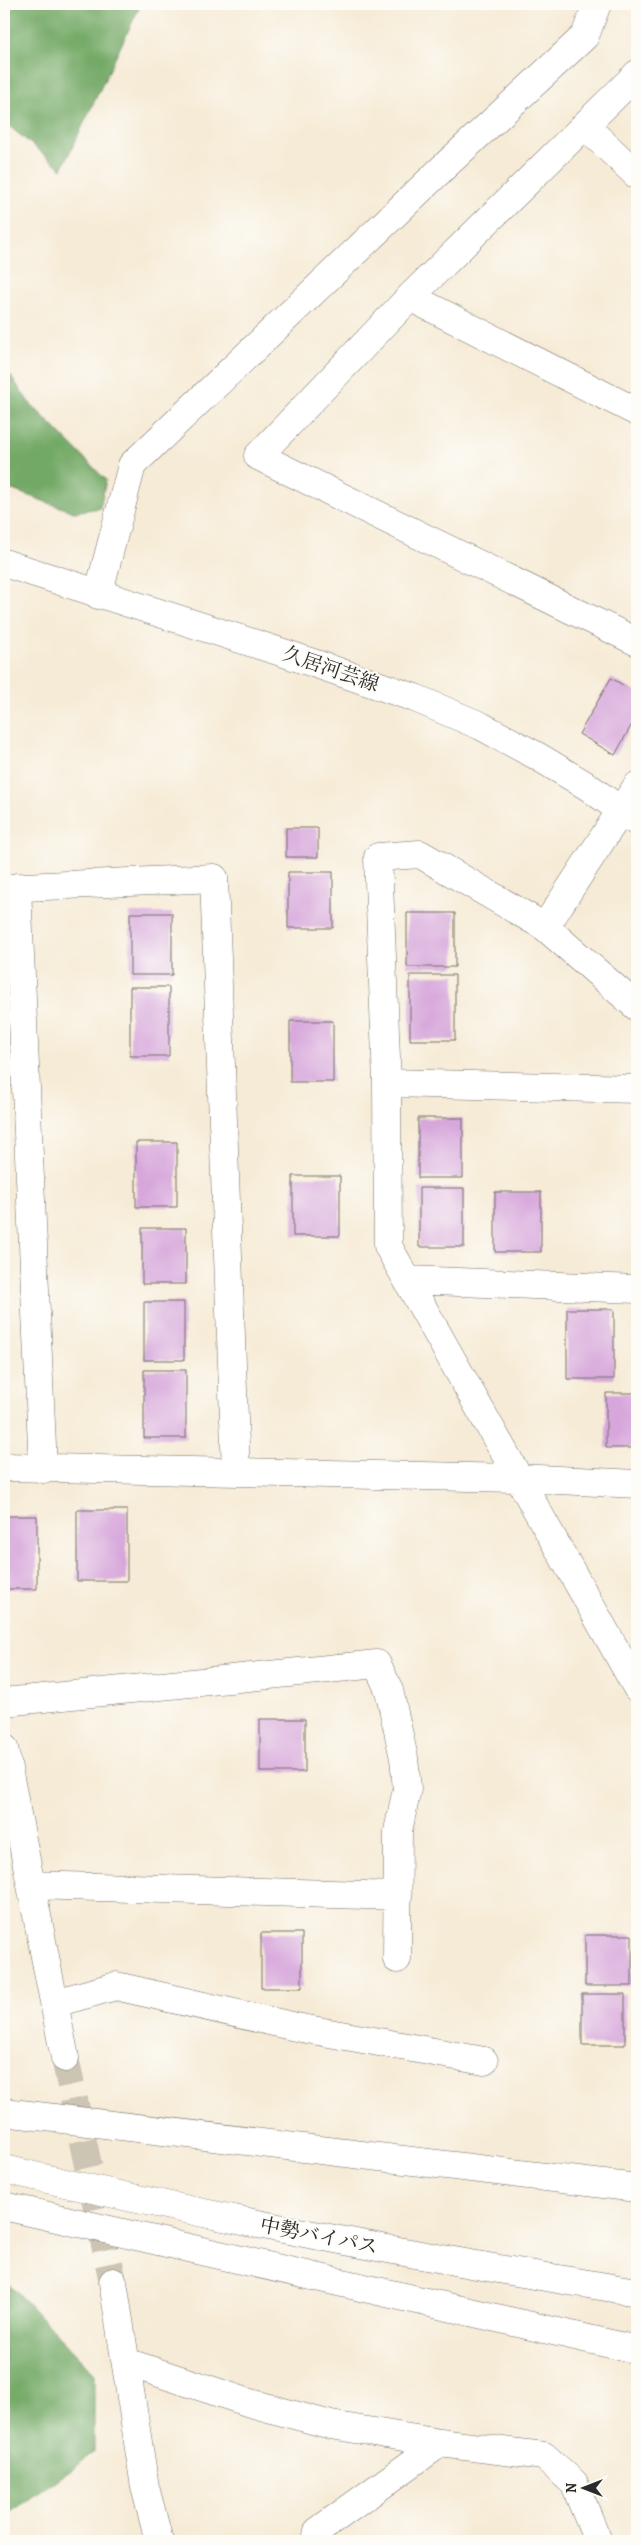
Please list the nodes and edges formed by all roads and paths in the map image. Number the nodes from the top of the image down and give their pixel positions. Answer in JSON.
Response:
{"nodes":[{"id":1,"x":597,"y":4,"type":"edge"},
{"id":2,"x":637,"y":74,"type":"edge"},
{"id":3,"x":585,"y":126,"type":"junction"},
{"id":4,"x":637,"y":175,"type":"edge"},
{"id":5,"x":410,"y":297,"type":"junction"},
{"id":6,"x":637,"y":412,"type":"edge"},
{"id":7,"x":4,"y":563,"type":"edge"},
{"id":8,"x":98,"y":595,"type":"junction"},
{"id":9,"x":637,"y":642,"type":"edge"},
{"id":10,"x":637,"y":786,"type":"edge"},
{"id":11,"x":629,"y":816,"type":"edge"},
{"id":12,"x":11,"y":887,"type":"edge"},
{"id":13,"x":545,"y":927,"type":"junction"},
{"id":14,"x":637,"y":1007,"type":"edge"},
{"id":15,"x":387,"y":1083,"type":"junction"},
{"id":16,"x":637,"y":1090,"type":"edge"},
{"id":17,"x":407,"y":1280,"type":"junction"},
{"id":18,"x":637,"y":1289,"type":"edge"},
{"id":19,"x":4,"y":1467,"type":"edge"},
{"id":20,"x":43,"y":1469,"type":"junction"},
{"id":21,"x":236,"y":1472,"type":"junction"},
{"id":22,"x":519,"y":1478,"type":"junction"},
{"id":23,"x":637,"y":1484,"type":"edge"},
{"id":24,"x":637,"y":1688,"type":"edge"},
{"id":25,"x":4,"y":1702,"type":"edge"},
{"id":26,"x":4,"y":1748,"type":"edge"},
{"id":27,"x":30,"y":1885,"type":"junction"},
{"id":28,"x":398,"y":1896,"type":"junction"},
{"id":29,"x":397,"y":1959,"type":"dead end"},
{"id":30,"x":55,"y":2003,"type":"junction"},
{"id":31,"x":65,"y":2058,"type":"tunnel mouth"},
{"id":32,"x":484,"y":2061,"type":"dead end"},
{"id":33,"x":4,"y":2112,"type":"edge"},
{"id":34,"x":4,"y":2169,"type":"edge"},
{"id":35,"x":637,"y":2188,"type":"edge"},
{"id":36,"x":4,"y":2206,"type":"edge"},
{"id":37,"x":114,"y":2282,"type":"tunnel mouth"},
{"id":38,"x":637,"y":2292,"type":"edge"},
{"id":39,"x":637,"y":2350,"type":"edge"},
{"id":40,"x":126,"y":2362,"type":"junction"},
{"id":41,"x":440,"y":2443,"type":"junction"},
{"id":42,"x":159,"y":2541,"type":"edge"},
{"id":43,"x":316,"y":2541,"type":"edge"},
{"id":44,"x":598,"y":2541,"type":"edge"}],
"edges":[{"from":1,"to":8,"type":"main road"},
{"from":2,"to":3,"type":"main road"},
{"from":3,"to":4,"type":"main road"},
{"from":3,"to":5,"type":"main road"},
{"from":5,"to":6,"type":"main road"},
{"from":5,"to":9,"type":"main road"},
{"from":7,"to":8,"type":"main road","name":"久居河芸線"},
{"from":8,"to":11,"type":"main road","name":"久居河芸線"},
{"from":10,"to":11,"type":"main road"},
{"from":11,"to":13,"type":"main road"},
{"from":12,"to":20,"type":"main road"},
{"from":12,"to":21,"type":"main road"},
{"from":13,"to":14,"type":"main road"},
{"from":13,"to":15,"type":"main road"},
{"from":15,"to":16,"type":"main road"},
{"from":15,"to":17,"type":"main road"},
{"from":17,"to":18,"type":"main road"},
{"from":17,"to":22,"type":"main road"},
{"from":19,"to":20,"type":"main road"},
{"from":20,"to":21,"type":"main road"},
{"from":21,"to":22,"type":"main road"},
{"from":22,"to":23,"type":"main road"},
{"from":22,"to":24,"type":"main road"},
{"from":25,"to":28,"type":"main road"},
{"from":26,"to":27,"type":"main road"},
{"from":27,"to":28,"type":"main road"},
{"from":27,"to":30,"type":"main road"},
{"from":28,"to":29,"type":"main road"},
{"from":30,"to":31,"type":"main road"},
{"from":30,"to":32,"type":"main road"},
{"from":33,"to":35,"type":"main road"},
{"from":34,"to":38,"type":"main road","name":"中勢バイパス"},
{"from":36,"to":39,"type":"main road"},
{"from":37,"to":40,"type":"main road"},
{"from":40,"to":41,"type":"main road"},
{"from":40,"to":42,"type":"main road"},
{"from":41,"to":43,"type":"main road"},
{"from":41,"to":44,"type":"main road"}]}
